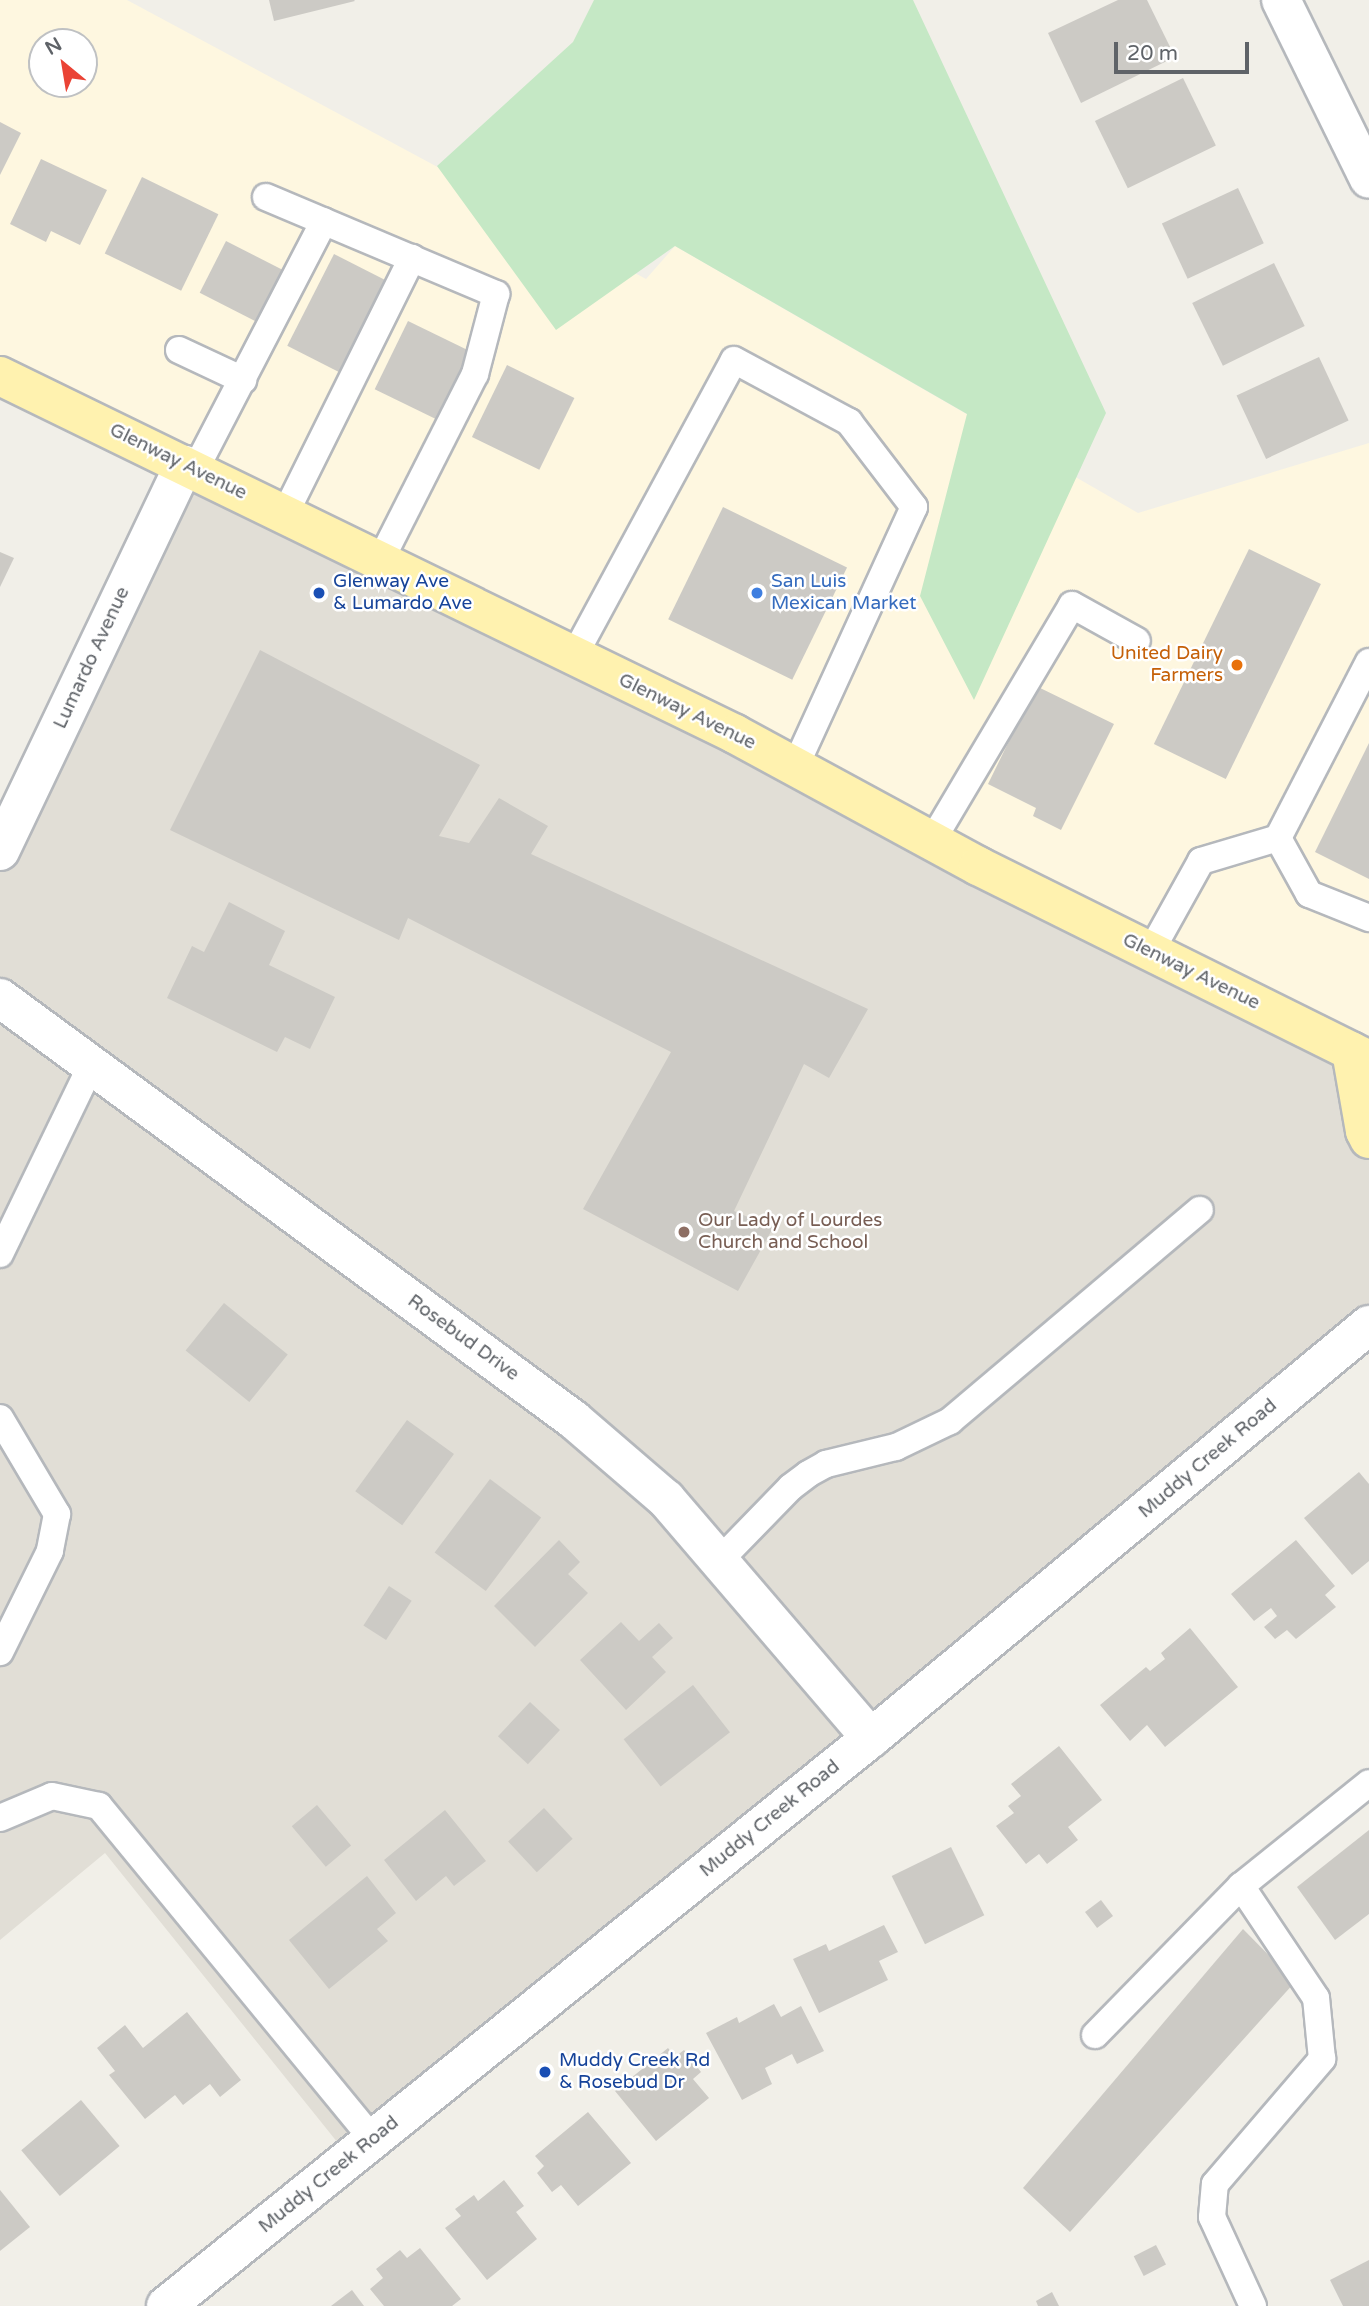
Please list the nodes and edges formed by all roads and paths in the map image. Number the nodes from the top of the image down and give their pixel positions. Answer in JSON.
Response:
{"nodes":[{"id":1,"x":1281,"y":0,"type":"edge"},
{"id":2,"x":1369,"y":179,"type":"edge"},
{"id":3,"x":266,"y":197,"type":"dead end"},
{"id":4,"x":324,"y":221,"type":"junction"},
{"id":5,"x":412,"y":258,"type":"junction"},
{"id":6,"x":179,"y":351,"type":"dead end"},
{"id":7,"x":0,"y":376,"type":"edge"},
{"id":8,"x":243,"y":380,"type":"junction"},
{"id":9,"x":189,"y":467,"type":"junction"},
{"id":10,"x":285,"y":514,"type":"junction"},
{"id":11,"x":380,"y":561,"type":"junction"},
{"id":12,"x":1137,"y":641,"type":"dead end"},
{"id":13,"x":573,"y":656,"type":"junction"},
{"id":14,"x":1369,"y":662,"type":"edge"},
{"id":15,"x":795,"y":767,"type":"junction"},
{"id":16,"x":1278,"y":838,"type":"junction"},
{"id":17,"x":932,"y":841,"type":"junction"},
{"id":18,"x":0,"y":851,"type":"edge"},
{"id":19,"x":1369,"y":918,"type":"edge"},
{"id":20,"x":1151,"y":951,"type":"junction"},
{"id":21,"x":0,"y":998,"type":"edge"},
{"id":22,"x":1360,"y":1055,"type":"edge"},
{"id":23,"x":91,"y":1066,"type":"junction"},
{"id":24,"x":1369,"y":1139,"type":"edge"},
{"id":25,"x":1200,"y":1210,"type":"dead end"},
{"id":26,"x":0,"y":1254,"type":"edge"},
{"id":27,"x":1369,"y":1325,"type":"edge"},
{"id":28,"x":0,"y":1418,"type":"edge"},
{"id":29,"x":719,"y":1561,"type":"junction"},
{"id":30,"x":0,"y":1653,"type":"edge"},
{"id":31,"x":871,"y":1738,"type":"junction"},
{"id":32,"x":1369,"y":1783,"type":"edge"},
{"id":33,"x":1,"y":1825,"type":"edge"},
{"id":34,"x":1241,"y":1886,"type":"junction"},
{"id":35,"x":1095,"y":2035,"type":"dead end"},
{"id":36,"x":373,"y":2140,"type":"junction"},
{"id":37,"x":166,"y":2306,"type":"edge"},
{"id":38,"x":1253,"y":2306,"type":"edge"}],
"edges":[{"from":1,"to":2,"type":"street"},
{"from":3,"to":4,"type":"lane"},
{"from":4,"to":5,"type":"lane"},
{"from":4,"to":8,"type":"lane"},
{"from":5,"to":10,"type":"lane"},
{"from":5,"to":11,"type":"lane"},
{"from":6,"to":8,"type":"lane"},
{"from":7,"to":9,"type":"main road","name":"Glenway Avenue"},
{"from":8,"to":9,"type":"lane"},
{"from":9,"to":10,"type":"main road","name":"Glenway Avenue"},
{"from":9,"to":18,"type":"street","name":"Lumardo Avenue"},
{"from":10,"to":11,"type":"main road","name":"Glenway Avenue"},
{"from":11,"to":13,"type":"main road","name":"Glenway Avenue"},
{"from":12,"to":17,"type":"lane"},
{"from":13,"to":15,"type":"main road","name":"Glenway Avenue"},
{"from":13,"to":15,"type":"lane"},
{"from":14,"to":16,"type":"lane"},
{"from":15,"to":17,"type":"main road","name":"Glenway Avenue"},
{"from":16,"to":19,"type":"lane"},
{"from":16,"to":20,"type":"lane"},
{"from":17,"to":20,"type":"main road","name":"Glenway Avenue"},
{"from":20,"to":22,"type":"main road","name":"Glenway Avenue"},
{"from":21,"to":23,"type":"street","name":"Rosebud Drive"},
{"from":22,"to":24,"type":"main road"},
{"from":23,"to":26,"type":"lane"},
{"from":23,"to":29,"type":"street","name":"Rosebud Drive"},
{"from":25,"to":29,"type":"lane"},
{"from":27,"to":31,"type":"street","name":"Muddy Creek Road"},
{"from":28,"to":30,"type":"lane"},
{"from":29,"to":31,"type":"street","name":"Rosebud Drive"},
{"from":31,"to":36,"type":"street","name":"Muddy Creek Road"},
{"from":32,"to":34,"type":"lane"},
{"from":33,"to":36,"type":"lane"},
{"from":34,"to":35,"type":"lane"},
{"from":34,"to":38,"type":"lane"},
{"from":36,"to":37,"type":"street","name":"Muddy Creek Road"}]}
